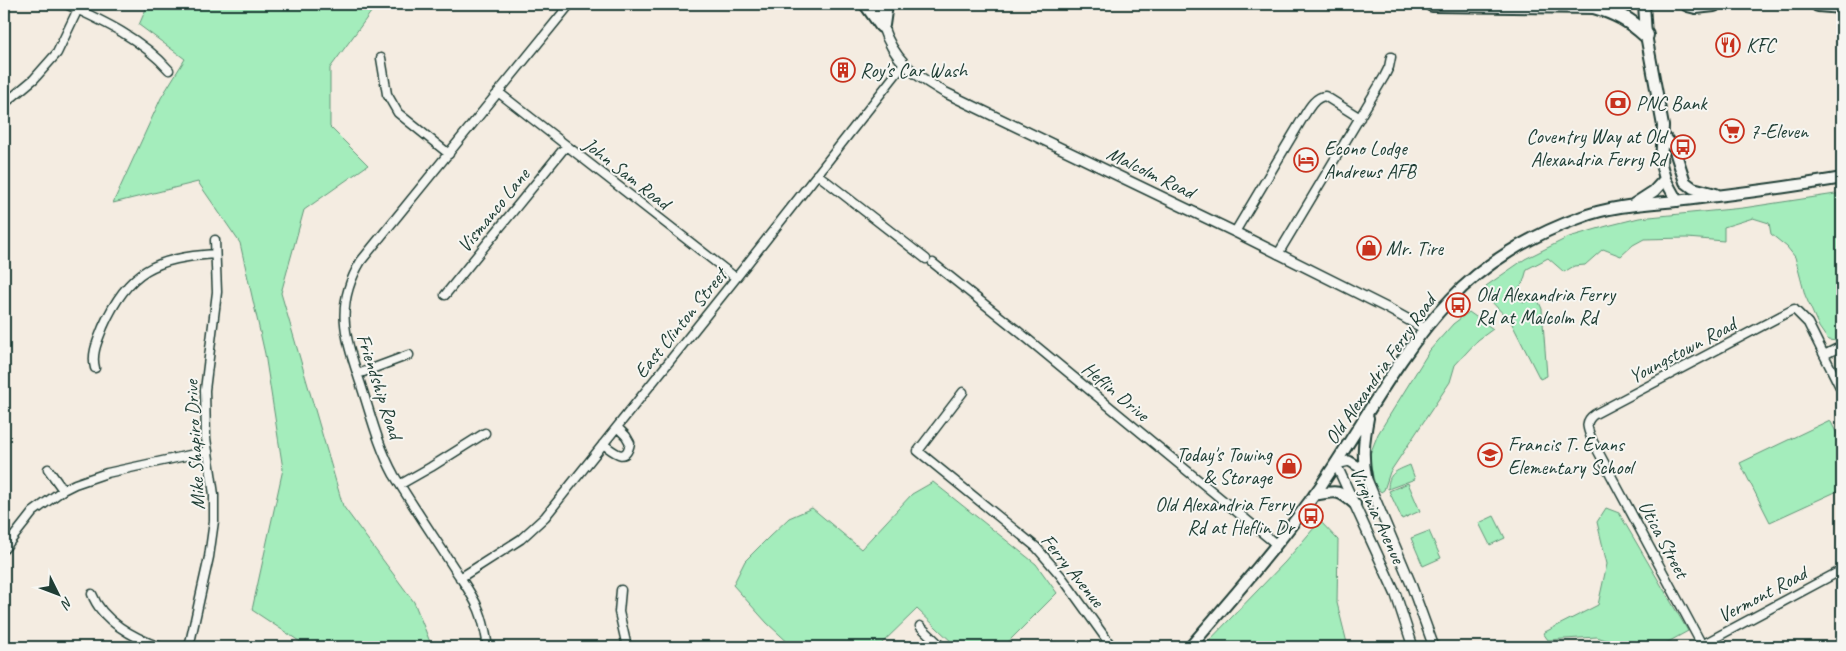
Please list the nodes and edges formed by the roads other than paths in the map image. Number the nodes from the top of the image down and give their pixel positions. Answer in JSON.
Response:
{"nodes":[{"id":1,"x":66,"y":4,"type":"edge"},
{"id":2,"x":570,"y":4,"type":"edge"},
{"id":3,"x":867,"y":4,"type":"edge"},
{"id":4,"x":885,"y":4,"type":"edge"},
{"id":5,"x":1432,"y":4,"type":"edge"},
{"id":6,"x":1644,"y":4,"type":"edge"},
{"id":7,"x":1688,"y":4,"type":"edge"},
{"id":8,"x":1714,"y":4,"type":"edge"},
{"id":9,"x":1818,"y":4,"type":"edge"},
{"id":10,"x":1598,"y":5,"type":"edge"},
{"id":11,"x":1842,"y":6,"type":"edge"},
{"id":12,"x":78,"y":9,"type":"junction"},
{"id":13,"x":882,"y":26,"type":"junction"},
{"id":14,"x":1646,"y":35,"type":"junction"},
{"id":15,"x":1391,"y":57,"type":"dead end"},
{"id":16,"x":381,"y":58,"type":"dead end"},
{"id":17,"x":903,"y":64,"type":"junction"},
{"id":18,"x":169,"y":70,"type":"dead end"},
{"id":19,"x":498,"y":92,"type":"junction"},
{"id":20,"x":4,"y":104,"type":"edge"},
{"id":21,"x":1360,"y":118,"type":"junction"},
{"id":22,"x":1663,"y":135,"type":"junction"},
{"id":23,"x":566,"y":146,"type":"junction"},
{"id":24,"x":449,"y":154,"type":"junction"},
{"id":25,"x":1681,"y":168,"type":"junction"},
{"id":26,"x":817,"y":174,"type":"junction"},
{"id":27,"x":1842,"y":178,"type":"edge"},
{"id":28,"x":1665,"y":180,"type":"junction"},
{"id":29,"x":1719,"y":196,"type":"junction"},
{"id":30,"x":1677,"y":201,"type":"junction"},
{"id":31,"x":1631,"y":206,"type":"junction"},
{"id":32,"x":1235,"y":232,"type":"junction"},
{"id":33,"x":215,"y":240,"type":"dead end"},
{"id":34,"x":215,"y":254,"type":"junction"},
{"id":35,"x":1278,"y":254,"type":"junction"},
{"id":36,"x":736,"y":278,"type":"junction"},
{"id":37,"x":444,"y":295,"type":"dead end"},
{"id":38,"x":1425,"y":329,"type":"junction"},
{"id":39,"x":1842,"y":346,"type":"edge"},
{"id":40,"x":409,"y":355,"type":"dead end"},
{"id":41,"x":1824,"y":355,"type":"junction"},
{"id":42,"x":95,"y":368,"type":"dead end"},
{"id":43,"x":358,"y":374,"type":"junction"},
{"id":44,"x":1842,"y":391,"type":"edge"},
{"id":45,"x":963,"y":392,"type":"dead end"},
{"id":46,"x":1369,"y":413,"type":"junction"},
{"id":47,"x":1587,"y":421,"type":"joint"},
{"id":48,"x":617,"y":427,"type":"junction"},
{"id":49,"x":484,"y":433,"type":"dead end"},
{"id":50,"x":603,"y":444,"type":"junction"},
{"id":51,"x":208,"y":451,"type":"junction"},
{"id":52,"x":1336,"y":464,"type":"junction"},
{"id":53,"x":48,"y":469,"type":"dead end"},
{"id":54,"x":1366,"y":477,"type":"junction"},
{"id":55,"x":401,"y":484,"type":"junction"},
{"id":56,"x":64,"y":490,"type":"junction"},
{"id":57,"x":1314,"y":495,"type":"junction"},
{"id":58,"x":1355,"y":504,"type":"junction"},
{"id":59,"x":1277,"y":545,"type":"junction"},
{"id":60,"x":4,"y":549,"type":"edge"},
{"id":61,"x":1842,"y":570,"type":"edge"},
{"id":62,"x":460,"y":578,"type":"junction"},
{"id":63,"x":621,"y":590,"type":"dead end"},
{"id":64,"x":92,"y":594,"type":"dead end"},
{"id":65,"x":920,"y":626,"type":"dead end"},
{"id":66,"x":1700,"y":646,"type":"edge"},
{"id":67,"x":160,"y":647,"type":"edge"},
{"id":68,"x":189,"y":647,"type":"edge"},
{"id":69,"x":488,"y":647,"type":"edge"},
{"id":70,"x":627,"y":647,"type":"edge"},
{"id":71,"x":942,"y":647,"type":"edge"},
{"id":72,"x":1112,"y":647,"type":"edge"},
{"id":73,"x":1190,"y":647,"type":"edge"},
{"id":74,"x":1413,"y":647,"type":"edge"},
{"id":75,"x":1434,"y":647,"type":"edge"}],
"edges":[{"from":1,"to":12,"type":"street"},
{"from":2,"to":19,"type":"street","name":"Friendship Road"},
{"from":3,"to":13,"type":"highway"},
{"from":4,"to":13,"type":"highway"},
{"from":5,"to":10,"type":"highway"},
{"from":6,"to":14,"type":"main road"},
{"from":7,"to":8,"type":"highway"},
{"from":9,"to":11,"type":"highway"},
{"from":10,"to":14,"type":"highway"},
{"from":12,"to":18,"type":"street"},
{"from":12,"to":20,"type":"street"},
{"from":13,"to":17,"type":"street","name":"Malcolm Road"},
{"from":14,"to":22,"type":"main road"},
{"from":15,"to":21,"type":"street"},
{"from":16,"to":24,"type":"street"},
{"from":17,"to":26,"type":"street","name":"East Clinton Street"},
{"from":17,"to":32,"type":"street","name":"Malcolm Road"},
{"from":19,"to":23,"type":"street","name":"John Sam Road"},
{"from":19,"to":24,"type":"street","name":"Friendship Road"},
{"from":21,"to":32,"type":"street"},
{"from":21,"to":35,"type":"street"},
{"from":22,"to":25,"type":"main road"},
{"from":22,"to":28,"type":"main road"},
{"from":23,"to":36,"type":"street","name":"John Sam Road"},
{"from":23,"to":37,"type":"street","name":"Vismanco Lane"},
{"from":24,"to":43,"type":"street","name":"Friendship Road"},
{"from":25,"to":29,"type":"main road"},
{"from":25,"to":30,"type":"main road"},
{"from":26,"to":36,"type":"street","name":"East Clinton Street"},
{"from":26,"to":59,"type":"street","name":"Heflin Drive"},
{"from":27,"to":29,"type":"main road","name":"Old Alexandria Ferry Road"},
{"from":28,"to":30,"type":"main road"},
{"from":28,"to":31,"type":"main road"},
{"from":29,"to":30,"type":"main road","name":"Old Alexandria Ferry Road"},
{"from":30,"to":31,"type":"main road","name":"Old Alexandria Ferry Road"},
{"from":31,"to":38,"type":"main road","name":"Old Alexandria Ferry Road"},
{"from":32,"to":35,"type":"street","name":"Malcolm Road"},
{"from":33,"to":34,"type":"street","name":"Mike Shapiro Drive"},
{"from":34,"to":42,"type":"street"},
{"from":34,"to":51,"type":"street","name":"Mike Shapiro Drive"},
{"from":35,"to":38,"type":"street","name":"Malcolm Road"},
{"from":36,"to":48,"type":"street","name":"East Clinton Street"},
{"from":38,"to":46,"type":"main road","name":"Old Alexandria Ferry Road"},
{"from":39,"to":41,"type":"street"},
{"from":40,"to":43,"type":"street"},
{"from":41,"to":44,"type":"street"},
{"from":41,"to":47,"type":"street","name":"Youngstown Road"},
{"from":43,"to":55,"type":"street","name":"Friendship Road"},
{"from":45,"to":72,"type":"street","name":"Ferry Avenue"},
{"from":46,"to":52,"type":"main road","name":"Old Alexandria Ferry Road"},
{"from":46,"to":54,"type":"main road"},
{"from":47,"to":66,"type":"street","name":"Utica Street"},
{"from":48,"to":50,"type":"street","name":"East Clinton Street"},
{"from":48,"to":50,"type":"street"},
{"from":49,"to":55,"type":"street"},
{"from":50,"to":62,"type":"street","name":"East Clinton Street"},
{"from":51,"to":56,"type":"street"},
{"from":51,"to":68,"type":"street","name":"Mike Shapiro Drive"},
{"from":52,"to":54,"type":"street","name":"Virginia Avenue"},
{"from":52,"to":57,"type":"main road","name":"Old Alexandria Ferry Road"},
{"from":52,"to":58,"type":"street","name":"Virginia Avenue"},
{"from":53,"to":56,"type":"street"},
{"from":54,"to":75,"type":"street","name":"Virginia Avenue"},
{"from":55,"to":62,"type":"street","name":"Friendship Road"},
{"from":56,"to":60,"type":"street"},
{"from":57,"to":58,"type":"main road"},
{"from":57,"to":59,"type":"main road","name":"Old Alexandria Ferry Road"},
{"from":58,"to":74,"type":"street","name":"Virginia Avenue"},
{"from":59,"to":73,"type":"main road","name":"Old Alexandria Ferry Road"},
{"from":61,"to":66,"type":"street","name":"Vermont Road"},
{"from":62,"to":69,"type":"street","name":"Friendship Road"},
{"from":63,"to":70,"type":"street"},
{"from":64,"to":67,"type":"street"},
{"from":65,"to":71,"type":"street"}]}
